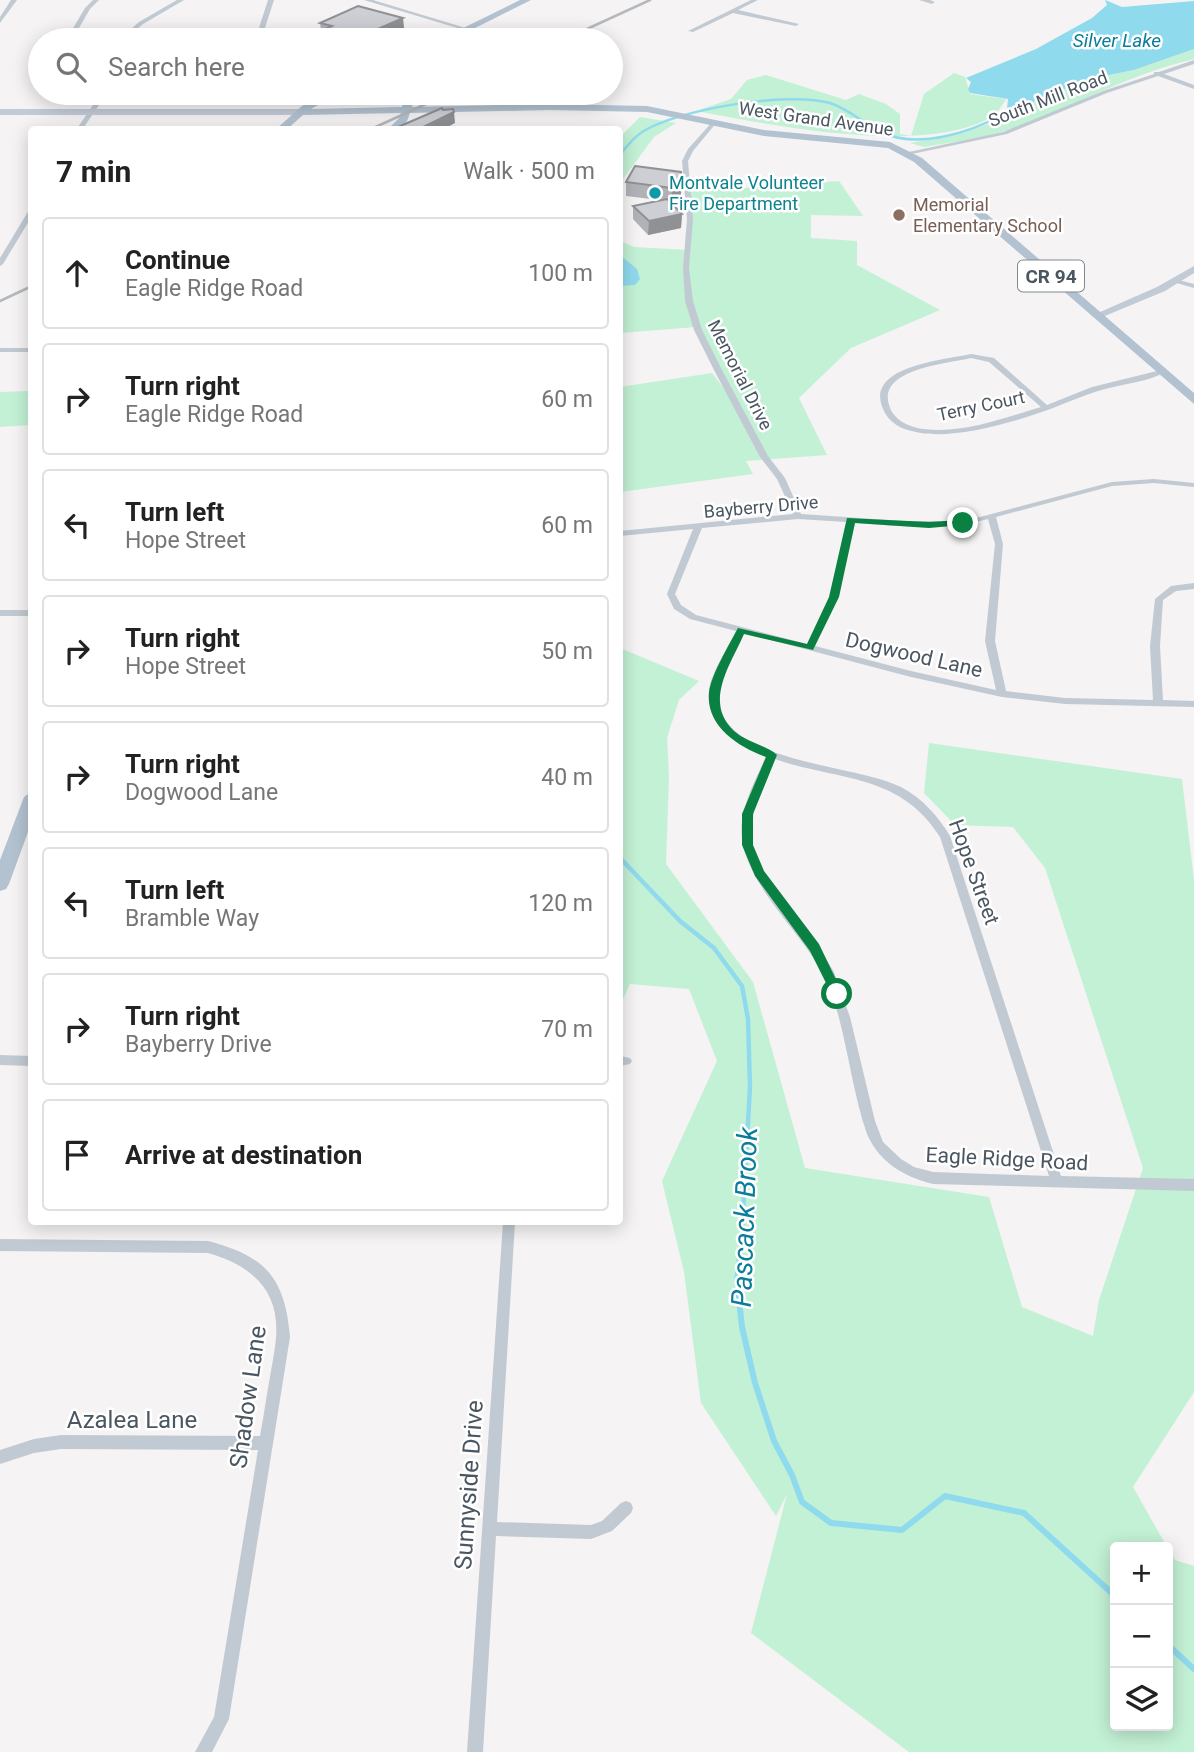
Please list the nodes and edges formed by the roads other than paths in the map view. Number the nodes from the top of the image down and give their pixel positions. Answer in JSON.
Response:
{"nodes":[{"id":1,"x":15,"y":0,"type":"edge"},
{"id":2,"x":96,"y":0,"type":"edge"},
{"id":3,"x":181,"y":0,"type":"edge"},
{"id":4,"x":271,"y":0,"type":"edge"},
{"id":5,"x":367,"y":0,"type":"edge"},
{"id":6,"x":527,"y":0,"type":"edge"},
{"id":7,"x":755,"y":0,"type":"edge"},
{"id":8,"x":922,"y":0,"type":"edge"},
{"id":9,"x":932,"y":2,"type":"dead end"},
{"id":10,"x":733,"y":11,"type":"junction"},
{"id":11,"x":0,"y":21,"type":"edge"},
{"id":12,"x":796,"y":24,"type":"dead end"},
{"id":13,"x":76,"y":28,"type":"edge"},
{"id":14,"x":135,"y":28,"type":"edge"},
{"id":15,"x":262,"y":28,"type":"edge"},
{"id":16,"x":463,"y":28,"type":"edge"},
{"id":17,"x":468,"y":28,"type":"edge"},
{"id":18,"x":691,"y":31,"type":"dead end"},
{"id":19,"x":1194,"y":62,"type":"edge"},
{"id":20,"x":1156,"y":73,"type":"junction"},
{"id":21,"x":1194,"y":87,"type":"edge"},
{"id":22,"x":94,"y":105,"type":"edge"},
{"id":23,"x":313,"y":105,"type":"edge"},
{"id":24,"x":408,"y":105,"type":"edge"},
{"id":25,"x":407,"y":109,"type":"junction"},
{"id":26,"x":477,"y":109,"type":"junction"},
{"id":27,"x":0,"y":112,"type":"edge"},
{"id":28,"x":90,"y":112,"type":"junction"},
{"id":29,"x":300,"y":112,"type":"junction"},
{"id":30,"x":714,"y":121,"type":"junction"},
{"id":31,"x":81,"y":126,"type":"edge"},
{"id":32,"x":284,"y":126,"type":"edge"},
{"id":33,"x":396,"y":126,"type":"edge"},
{"id":34,"x":409,"y":126,"type":"edge"},
{"id":35,"x":907,"y":153,"type":"junction"},
{"id":36,"x":28,"y":216,"type":"edge"},
{"id":37,"x":0,"y":264,"type":"edge"},
{"id":38,"x":1194,"y":269,"type":"edge"},
{"id":39,"x":1175,"y":281,"type":"junction"},
{"id":40,"x":1194,"y":286,"type":"edge"},
{"id":41,"x":1096,"y":316,"type":"junction"},
{"id":42,"x":0,"y":350,"type":"edge"},
{"id":43,"x":28,"y":350,"type":"edge"},
{"id":44,"x":1161,"y":372,"type":"junction"},
{"id":45,"x":1194,"y":400,"type":"edge"},
{"id":46,"x":1046,"y":408,"type":"junction"},
{"id":47,"x":1194,"y":485,"type":"edge"},
{"id":48,"x":798,"y":516,"type":"junction"},
{"id":49,"x":991,"y":516,"type":"junction"},
{"id":50,"x":851,"y":520,"type":"junction"},
{"id":51,"x":698,"y":528,"type":"junction"},
{"id":52,"x":623,"y":534,"type":"edge"},
{"id":53,"x":1194,"y":586,"type":"edge"},
{"id":54,"x":28,"y":612,"type":"edge"},
{"id":55,"x":0,"y":613,"type":"edge"},
{"id":56,"x":741,"y":630,"type":"junction"},
{"id":57,"x":810,"y":648,"type":"junction"},
{"id":58,"x":1002,"y":694,"type":"junction"},
{"id":59,"x":1158,"y":703,"type":"junction"},
{"id":60,"x":1194,"y":704,"type":"edge"},
{"id":61,"x":772,"y":755,"type":"junction"},
{"id":62,"x":28,"y":808,"type":"edge"},
{"id":63,"x":0,"y":883,"type":"edge"},
{"id":64,"x":0,"y":1060,"type":"edge"},
{"id":65,"x":28,"y":1060,"type":"edge"},
{"id":66,"x":1057,"y":1182,"type":"junction"},
{"id":67,"x":1194,"y":1185,"type":"edge"},
{"id":68,"x":509,"y":1225,"type":"edge"},
{"id":69,"x":0,"y":1245,"type":"edge"},
{"id":70,"x":266,"y":1443,"type":"junction"},
{"id":71,"x":0,"y":1457,"type":"edge"},
{"id":72,"x":626,"y":1508,"type":"dead end"},
{"id":73,"x":489,"y":1529,"type":"junction"},
{"id":74,"x":203,"y":1752,"type":"edge"},
{"id":75,"x":475,"y":1752,"type":"edge"}],
"edges":[{"from":1,"to":11,"type":"street"},
{"from":2,"to":13,"type":"street"},
{"from":3,"to":14,"type":"street"},
{"from":4,"to":15,"type":"street"},
{"from":5,"to":16,"type":"street"},
{"from":6,"to":17,"type":"main road"},
{"from":7,"to":10,"type":"street"},
{"from":8,"to":9,"type":"street"},
{"from":10,"to":12,"type":"street"},
{"from":10,"to":18,"type":"street"},
{"from":19,"to":20,"type":"street","name":"South Mill Road"},
{"from":20,"to":21,"type":"street"},
{"from":20,"to":35,"type":"street","name":"South Mill Road"},
{"from":22,"to":28,"type":"street"},
{"from":23,"to":29,"type":"main road"},
{"from":24,"to":25,"type":"main road"},
{"from":25,"to":26,"type":"main road","name":"West Grand Avenue","number":"CR 94"},
{"from":25,"to":29,"type":"main road","name":"West Grand Avenue","number":"CR 94"},
{"from":25,"to":33,"type":"main road"},
{"from":26,"to":30,"type":"main road","name":"West Grand Avenue","number":"CR 94"},
{"from":26,"to":34,"type":"main road"},
{"from":27,"to":28,"type":"main road","number":"CR 94"},
{"from":28,"to":29,"type":"main road","number":"CR 94"},
{"from":28,"to":31,"type":"street"},
{"from":29,"to":32,"type":"main road"},
{"from":30,"to":35,"type":"main road","name":"West Grand Avenue","number":"CR 94"},
{"from":30,"to":48,"type":"street","name":"Memorial Drive"},
{"from":35,"to":41,"type":"main road","name":"West Grand Avenue","number":"CR 94"},
{"from":36,"to":37,"type":"street"},
{"from":38,"to":39,"type":"main road"},
{"from":39,"to":40,"type":"street"},
{"from":39,"to":41,"type":"main road"},
{"from":41,"to":44,"type":"main road","name":"West Grand Avenue","number":"CR 94"},
{"from":42,"to":43,"type":"street"},
{"from":44,"to":45,"type":"main road","name":"West Grand Avenue","number":"CR 94"},
{"from":44,"to":46,"type":"street","name":"Terry Court"},
{"from":46,"to":46,"type":"street","name":"Terry Court"},
{"from":47,"to":49,"type":"street","name":"Bayberry Drive"},
{"from":48,"to":50,"type":"street","name":"Bayberry Drive"},
{"from":48,"to":51,"type":"street","name":"Bayberry Drive"},
{"from":49,"to":50,"type":"street","name":"Bayberry Drive"},
{"from":49,"to":58,"type":"street"},
{"from":50,"to":57,"type":"street"},
{"from":51,"to":52,"type":"street","name":"Bayberry Drive"},
{"from":51,"to":56,"type":"street","name":"Dogwood Lane"},
{"from":53,"to":59,"type":"street"},
{"from":54,"to":55,"type":"street"},
{"from":56,"to":57,"type":"street","name":"Dogwood Lane"},
{"from":56,"to":61,"type":"street","name":"Hope Street"},
{"from":57,"to":58,"type":"street","name":"Dogwood Lane"},
{"from":58,"to":59,"type":"street","name":"Dogwood Lane"},
{"from":59,"to":60,"type":"street","name":"Dogwood Lane"},
{"from":61,"to":66,"type":"street","name":"Hope Street"},
{"from":61,"to":66,"type":"street","name":"Eagle Ridge Road"},
{"from":62,"to":63,"type":"main road"},
{"from":64,"to":65,"type":"street"},
{"from":66,"to":67,"type":"street","name":"Eagle Ridge Road"},
{"from":68,"to":73,"type":"street","name":"Sunnyside Drive"},
{"from":69,"to":70,"type":"street","name":"Shadow Lane"},
{"from":70,"to":71,"type":"street","name":"Azalea Lane"},
{"from":70,"to":74,"type":"street","name":"Shadow Lane"},
{"from":72,"to":73,"type":"street"},
{"from":73,"to":75,"type":"street","name":"Sunnyside Drive"}]}
